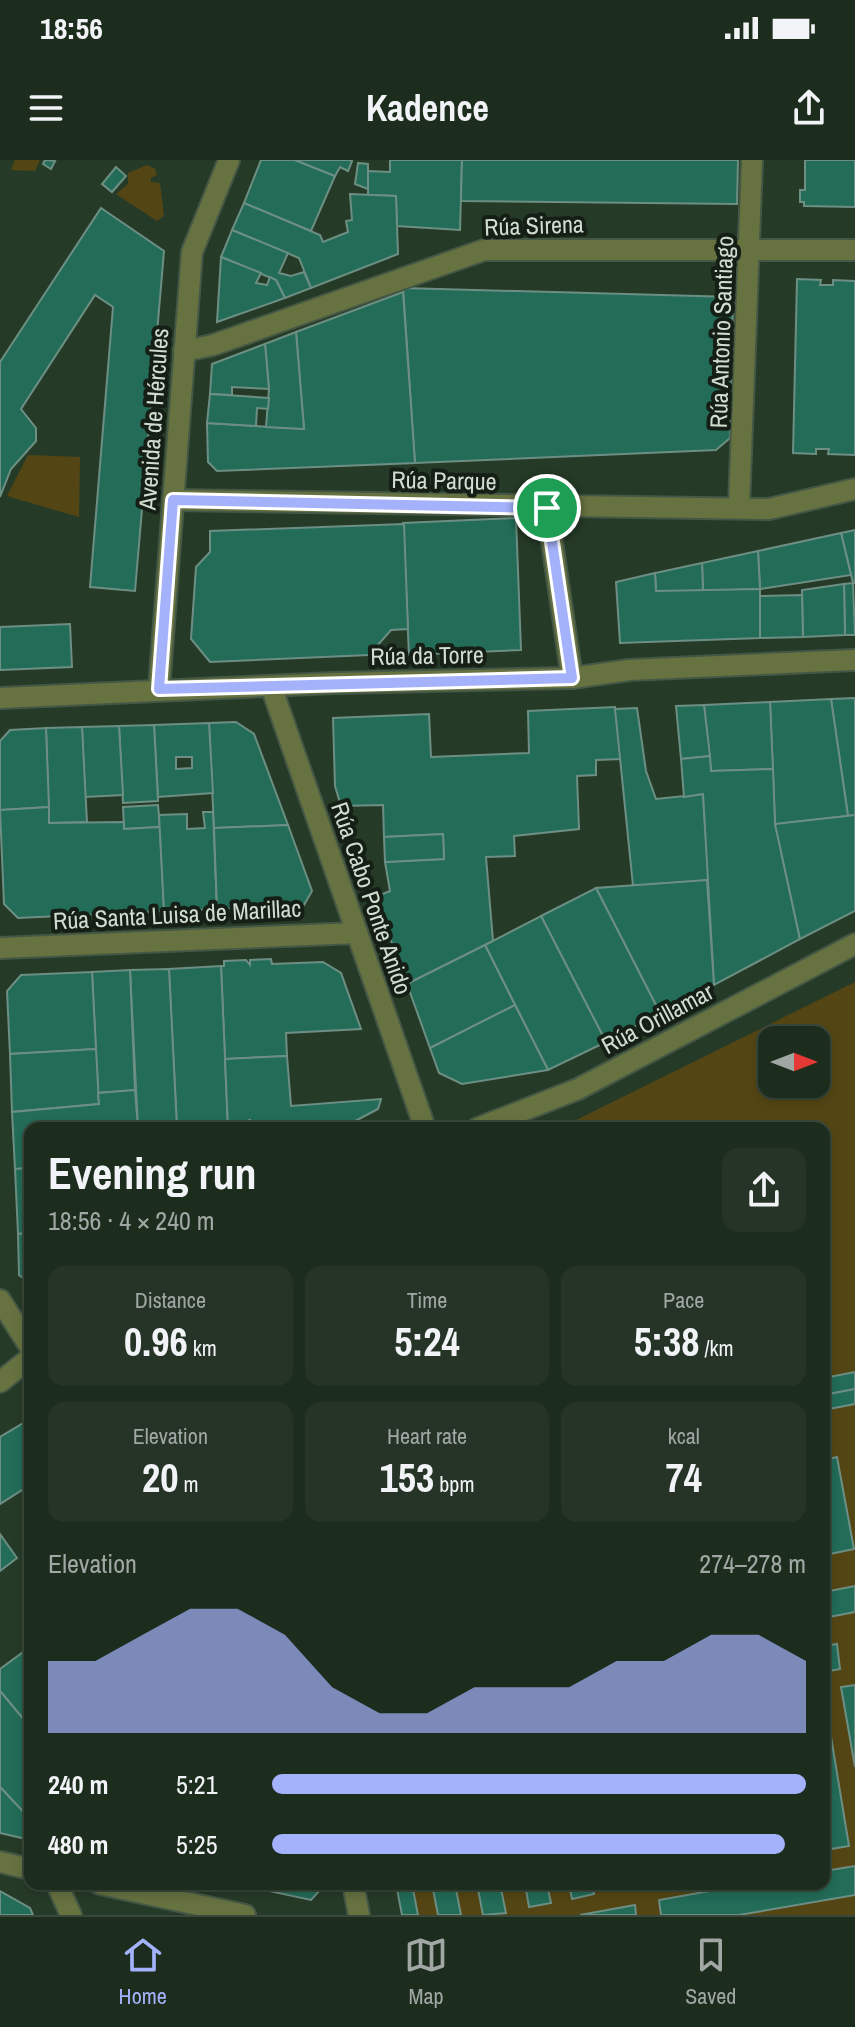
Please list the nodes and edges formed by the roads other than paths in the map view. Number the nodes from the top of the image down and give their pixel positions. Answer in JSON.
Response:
{"nodes":[{"id":1,"x":229,"y":160,"type":"edge"},
{"id":2,"x":752,"y":160,"type":"edge"},
{"id":3,"x":750,"y":248,"type":"junction"},
{"id":4,"x":855,"y":250,"type":"edge"},
{"id":5,"x":184,"y":351,"type":"junction"},
{"id":6,"x":855,"y":489,"type":"edge"},
{"id":7,"x":173,"y":500,"type":"junction"},
{"id":8,"x":739,"y":506,"type":"junction"},
{"id":9,"x":547,"y":508,"type":"junction"},
{"id":10,"x":855,"y":660,"type":"edge"},
{"id":11,"x":572,"y":678,"type":"junction"},
{"id":12,"x":271,"y":686,"type":"junction"},
{"id":13,"x":159,"y":689,"type":"junction"},
{"id":14,"x":0,"y":698,"type":"edge"},
{"id":15,"x":357,"y":933,"type":"junction"},
{"id":16,"x":855,"y":944,"type":"edge"},
{"id":17,"x":0,"y":948,"type":"edge"},
{"id":18,"x":423,"y":1122,"type":"edge"},
{"id":19,"x":493,"y":1122,"type":"edge"},
{"id":20,"x":0,"y":1300,"type":"edge"},
{"id":21,"x":24,"y":1338,"type":"edge"},
{"id":22,"x":24,"y":1363,"type":"edge"},
{"id":23,"x":0,"y":1382,"type":"edge"},
{"id":24,"x":0,"y":1862,"type":"edge"},
{"id":25,"x":24,"y":1868,"type":"edge"},
{"id":26,"x":60,"y":1890,"type":"edge"},
{"id":27,"x":128,"y":1890,"type":"edge"},
{"id":28,"x":354,"y":1890,"type":"edge"},
{"id":29,"x":71,"y":1915,"type":"edge"},
{"id":30,"x":245,"y":1915,"type":"edge"},
{"id":31,"x":359,"y":1915,"type":"edge"}],
"edges":[{"from":1,"to":5,"type":"street","name":"Avenida de Hércules"},
{"from":2,"to":3,"type":"street","name":"Rúa Antonio Santiago"},
{"from":3,"to":4,"type":"street","name":"Rúa Sirena"},
{"from":3,"to":5,"type":"street","name":"Rúa Sirena"},
{"from":3,"to":8,"type":"street","name":"Rúa Antonio Santiago"},
{"from":5,"to":7,"type":"street","name":"Avenida de Hércules"},
{"from":6,"to":8,"type":"street","name":"Rúa Parque"},
{"from":7,"to":9,"type":"street","name":"Rúa Parque"},
{"from":7,"to":13,"type":"street","name":"Avenida de Hércules"},
{"from":8,"to":9,"type":"street","name":"Rúa Parque"},
{"from":9,"to":11,"type":"street"},
{"from":10,"to":11,"type":"street","name":"Rúa da Torre"},
{"from":11,"to":12,"type":"street","name":"Rúa da Torre"},
{"from":12,"to":13,"type":"street","name":"Rúa da Torre"},
{"from":12,"to":15,"type":"street","name":"Rúa Cabo Ponte Anido"},
{"from":13,"to":14,"type":"street","name":"Rúa da Torre"},
{"from":15,"to":17,"type":"street","name":"Rúa Santa Luisa de Marillac"},
{"from":15,"to":18,"type":"street","name":"Rúa Cabo Ponte Anido"},
{"from":16,"to":19,"type":"street","name":"Rúa Orillamar"},
{"from":20,"to":21,"type":"street"},
{"from":22,"to":23,"type":"street"},
{"from":24,"to":25,"type":"street"},
{"from":26,"to":29,"type":"street"},
{"from":27,"to":30,"type":"street"},
{"from":28,"to":31,"type":"street"}]}
